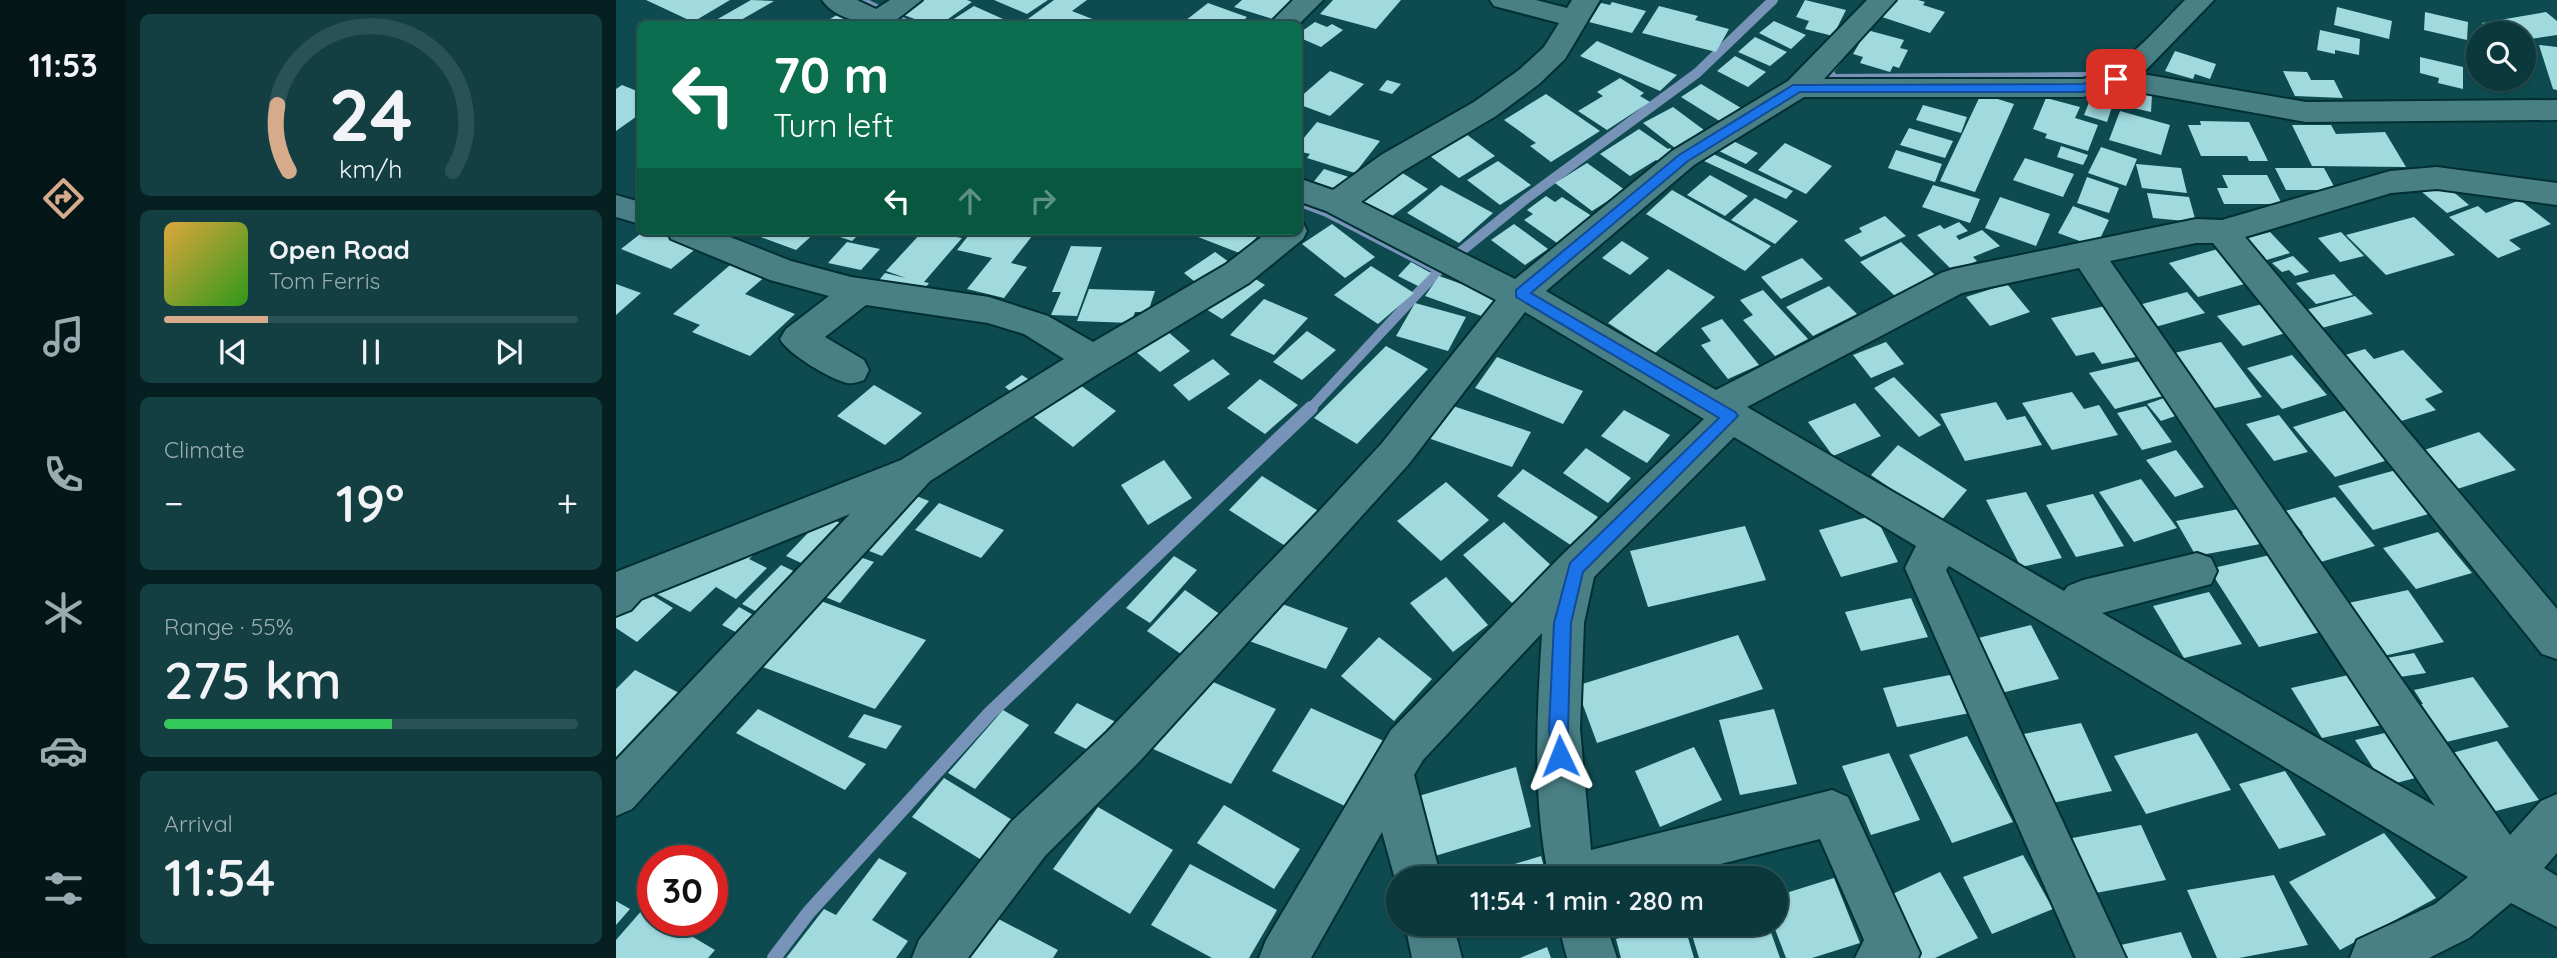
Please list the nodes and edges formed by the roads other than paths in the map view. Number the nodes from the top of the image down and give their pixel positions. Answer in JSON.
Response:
{"nodes":[{"id":1,"x":836,"y":0,"type":"edge"},
{"id":2,"x":1309,"y":0,"type":"edge"},
{"id":3,"x":1504,"y":0,"type":"edge"},
{"id":4,"x":1882,"y":0,"type":"edge"},
{"id":5,"x":2200,"y":0,"type":"edge"},
{"id":6,"x":1581,"y":10,"type":"edge"},
{"id":7,"x":889,"y":15,"type":"edge"},
{"id":8,"x":1286,"y":21,"type":"edge"},
{"id":9,"x":2116,"y":79,"type":"junction"},
{"id":10,"x":1798,"y":88,"type":"junction"},
{"id":11,"x":2557,"y":110,"type":"edge"},
{"id":12,"x":2557,"y":194,"type":"edge"},
{"id":13,"x":616,"y":206,"type":"edge"},
{"id":14,"x":1314,"y":209,"type":"edge"},
{"id":15,"x":637,"y":212,"type":"edge"},
{"id":16,"x":2222,"y":232,"type":"junction"},
{"id":17,"x":693,"y":235,"type":"edge"},
{"id":18,"x":1283,"y":235,"type":"edge"},
{"id":19,"x":2087,"y":254,"type":"junction"},
{"id":20,"x":860,"y":291,"type":"junction"},
{"id":21,"x":1521,"y":293,"type":"junction"},
{"id":22,"x":1093,"y":359,"type":"junction"},
{"id":23,"x":851,"y":370,"type":"dead end"},
{"id":24,"x":1723,"y":412,"type":"junction"},
{"id":25,"x":916,"y":470,"type":"junction"},
{"id":26,"x":1942,"y":541,"type":"junction"},
{"id":27,"x":1576,"y":568,"type":"junction"},
{"id":28,"x":2197,"y":570,"type":"dead end"},
{"id":29,"x":616,"y":597,"type":"edge"},
{"id":30,"x":2069,"y":616,"type":"junction"},
{"id":31,"x":2557,"y":640,"type":"edge"},
{"id":32,"x":1391,"y":773,"type":"junction"},
{"id":33,"x":616,"y":793,"type":"edge"},
{"id":34,"x":2557,"y":817,"type":"edge"},
{"id":35,"x":1414,"y":866,"type":"edge"},
{"id":36,"x":1571,"y":866,"type":"edge"},
{"id":37,"x":1621,"y":866,"type":"edge"},
{"id":38,"x":2508,"y":874,"type":"junction"},
{"id":39,"x":2557,"y":903,"type":"edge"},
{"id":40,"x":1432,"y":936,"type":"edge"},
{"id":41,"x":1586,"y":936,"type":"edge"},
{"id":42,"x":937,"y":958,"type":"edge"},
{"id":43,"x":1284,"y":958,"type":"edge"},
{"id":44,"x":1437,"y":958,"type":"edge"},
{"id":45,"x":1592,"y":958,"type":"edge"},
{"id":46,"x":1880,"y":958,"type":"edge"},
{"id":47,"x":2101,"y":958,"type":"edge"},
{"id":48,"x":2375,"y":958,"type":"edge"}],
"edges":[{"from":1,"to":7,"type":"street"},
{"from":2,"to":8,"type":"street"},
{"from":3,"to":6,"type":"street"},
{"from":4,"to":10,"type":"street"},
{"from":5,"to":9,"type":"street"},
{"from":6,"to":14,"type":"street"},
{"from":9,"to":10,"type":"street"},
{"from":9,"to":11,"type":"street"},
{"from":10,"to":21,"type":"street"},
{"from":12,"to":16,"type":"street"},
{"from":13,"to":15,"type":"street"},
{"from":14,"to":21,"type":"street"},
{"from":16,"to":19,"type":"street"},
{"from":16,"to":31,"type":"street"},
{"from":17,"to":20,"type":"street"},
{"from":18,"to":22,"type":"street"},
{"from":19,"to":24,"type":"street"},
{"from":19,"to":38,"type":"street"},
{"from":20,"to":22,"type":"street"},
{"from":20,"to":23,"type":"street"},
{"from":21,"to":24,"type":"street"},
{"from":21,"to":42,"type":"street"},
{"from":22,"to":25,"type":"street"},
{"from":24,"to":26,"type":"street"},
{"from":24,"to":27,"type":"street"},
{"from":25,"to":29,"type":"street"},
{"from":25,"to":33,"type":"street"},
{"from":26,"to":30,"type":"street"},
{"from":26,"to":47,"type":"street"},
{"from":27,"to":32,"type":"street"},
{"from":27,"to":36,"type":"street"},
{"from":28,"to":30,"type":"street"},
{"from":30,"to":38,"type":"street"},
{"from":32,"to":35,"type":"street"},
{"from":32,"to":43,"type":"street"},
{"from":34,"to":38,"type":"street"},
{"from":37,"to":46,"type":"street"},
{"from":38,"to":39,"type":"street"},
{"from":38,"to":48,"type":"street"},
{"from":40,"to":44,"type":"street"},
{"from":41,"to":45,"type":"street"}]}
